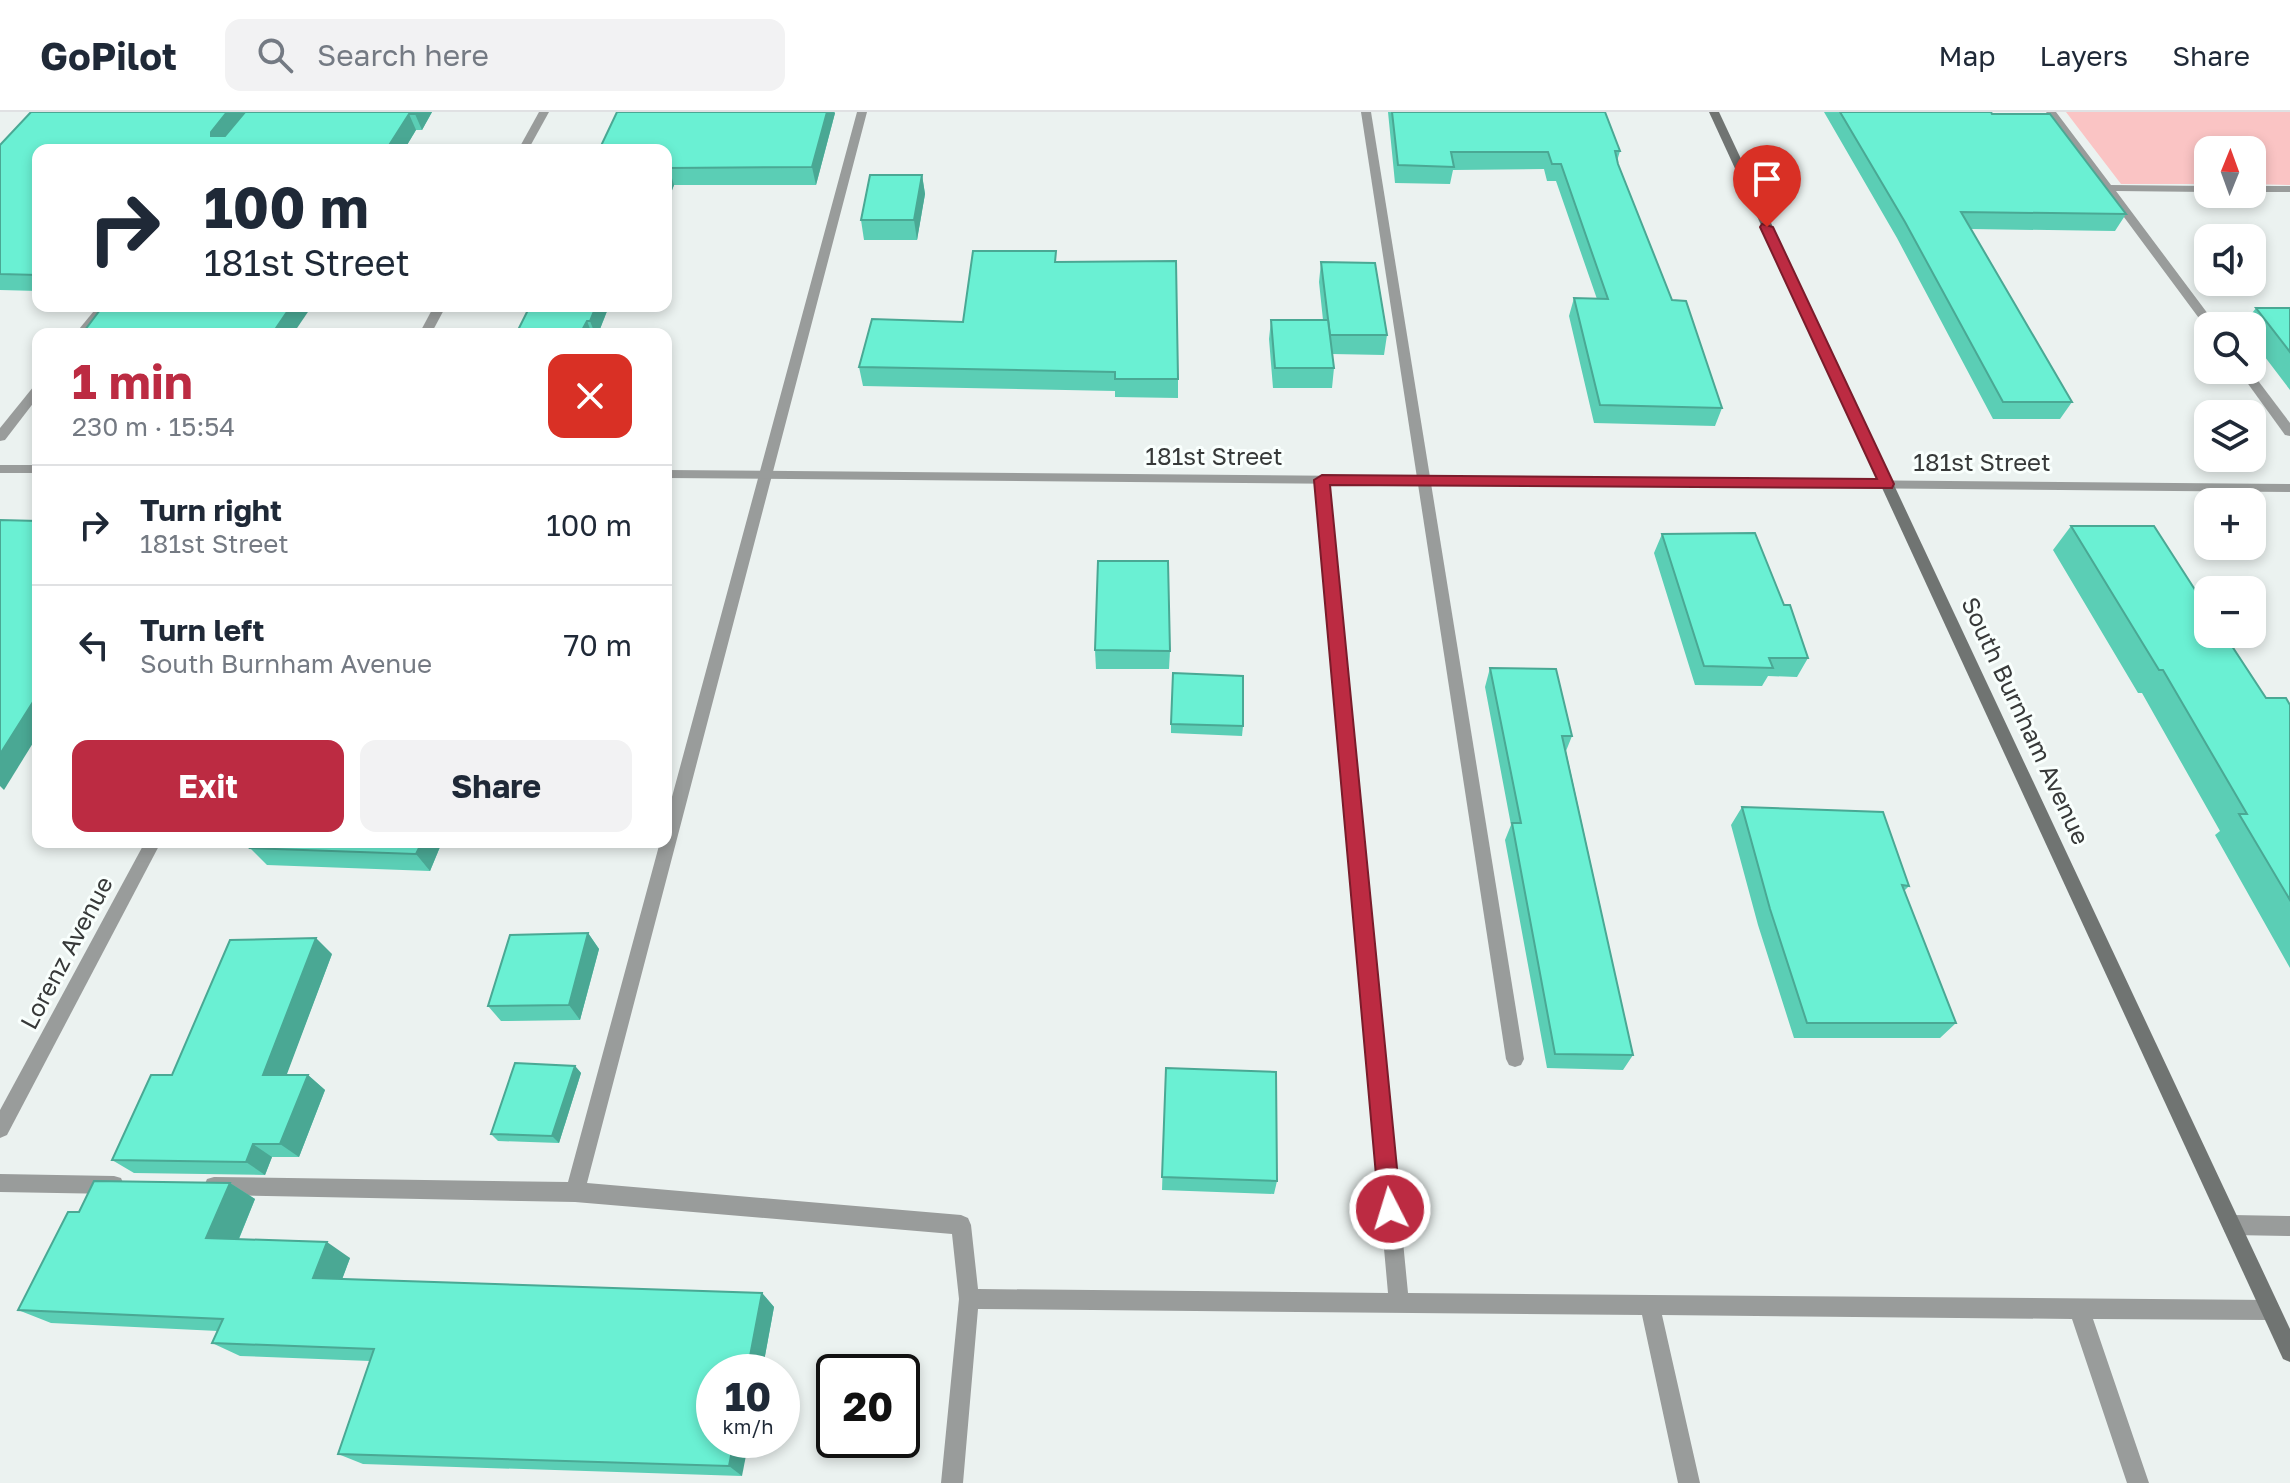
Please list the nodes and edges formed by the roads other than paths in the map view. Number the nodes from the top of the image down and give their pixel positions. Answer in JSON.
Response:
{"nodes":[{"id":1,"x":544,"y":112,"type":"edge"},
{"id":2,"x":862,"y":112,"type":"edge"},
{"id":3,"x":1366,"y":112,"type":"edge"},
{"id":4,"x":1714,"y":112,"type":"edge"},
{"id":5,"x":2051,"y":112,"type":"edge"},
{"id":6,"x":526,"y":144,"type":"edge"},
{"id":7,"x":2109,"y":188,"type":"junction"},
{"id":8,"x":2194,"y":189,"type":"edge"},
{"id":9,"x":2266,"y":189,"type":"edge"},
{"id":10,"x":2290,"y":189,"type":"edge"},
{"id":11,"x":99,"y":312,"type":"edge"},
{"id":12,"x":2201,"y":312,"type":"edge"},
{"id":13,"x":86,"y":328,"type":"edge"},
{"id":14,"x":2254,"y":384,"type":"edge"},
{"id":15,"x":32,"y":397,"type":"edge"},
{"id":16,"x":2290,"y":432,"type":"edge"},
{"id":17,"x":0,"y":437,"type":"edge"},
{"id":18,"x":0,"y":469,"type":"edge"},
{"id":19,"x":32,"y":469,"type":"edge"},
{"id":20,"x":672,"y":474,"type":"edge"},
{"id":21,"x":764,"y":475,"type":"junction"},
{"id":22,"x":1322,"y":480,"type":"junction"},
{"id":23,"x":1425,"y":481,"type":"junction"},
{"id":24,"x":1887,"y":484,"type":"junction"},
{"id":25,"x":2290,"y":488,"type":"edge"},
{"id":26,"x":672,"y":824,"type":"edge"},
{"id":27,"x":150,"y":848,"type":"edge"},
{"id":28,"x":666,"y":848,"type":"edge"},
{"id":29,"x":1515,"y":1059,"type":"dead end"},
{"id":30,"x":0,"y":1129,"type":"edge"},
{"id":31,"x":0,"y":1183,"type":"edge"},
{"id":32,"x":128,"y":1185,"type":"edge"},
{"id":33,"x":192,"y":1186,"type":"edge"},
{"id":34,"x":575,"y":1192,"type":"junction"},
{"id":35,"x":2232,"y":1225,"type":"junction"},
{"id":36,"x":2290,"y":1226,"type":"edge"},
{"id":37,"x":969,"y":1299,"type":"junction"},
{"id":38,"x":1399,"y":1304,"type":"junction"},
{"id":39,"x":1650,"y":1305,"type":"junction"},
{"id":40,"x":2079,"y":1309,"type":"junction"},
{"id":41,"x":2270,"y":1310,"type":"junction"},
{"id":42,"x":2290,"y":1352,"type":"edge"},
{"id":43,"x":952,"y":1483,"type":"edge"},
{"id":44,"x":1689,"y":1483,"type":"edge"},
{"id":45,"x":2138,"y":1483,"type":"edge"}],
"edges":[{"from":1,"to":6,"type":"street"},
{"from":2,"to":21,"type":"street"},
{"from":3,"to":23,"type":"street"},
{"from":4,"to":24,"type":"main road","name":"South Burnham Avenue"},
{"from":5,"to":7,"type":"street"},
{"from":7,"to":8,"type":"street"},
{"from":7,"to":12,"type":"street"},
{"from":9,"to":10,"type":"street"},
{"from":11,"to":13,"type":"street"},
{"from":14,"to":16,"type":"street"},
{"from":15,"to":17,"type":"street"},
{"from":18,"to":19,"type":"street"},
{"from":20,"to":21,"type":"street","name":"181st Street"},
{"from":21,"to":22,"type":"street","name":"181st Street"},
{"from":21,"to":26,"type":"street"},
{"from":22,"to":23,"type":"street","name":"181st Street"},
{"from":22,"to":38,"type":"street"},
{"from":23,"to":24,"type":"street","name":"181st Street"},
{"from":23,"to":29,"type":"street"},
{"from":24,"to":25,"type":"street","name":"181st Street"},
{"from":24,"to":35,"type":"main road","name":"South Burnham Avenue"},
{"from":27,"to":30,"type":"street","name":"Lorenz Avenue"},
{"from":28,"to":34,"type":"street"},
{"from":31,"to":32,"type":"street"},
{"from":33,"to":34,"type":"street"},
{"from":34,"to":37,"type":"street"},
{"from":35,"to":36,"type":"street"},
{"from":35,"to":41,"type":"main road","name":"South Burnham Avenue"},
{"from":37,"to":38,"type":"street"},
{"from":37,"to":43,"type":"street"},
{"from":38,"to":39,"type":"street"},
{"from":39,"to":40,"type":"street"},
{"from":39,"to":44,"type":"street"},
{"from":40,"to":41,"type":"street"},
{"from":40,"to":45,"type":"street"},
{"from":41,"to":42,"type":"main road","name":"South Burnham Avenue"}]}
